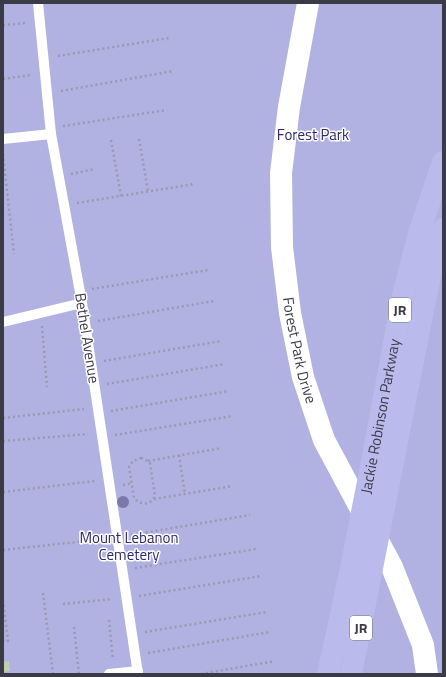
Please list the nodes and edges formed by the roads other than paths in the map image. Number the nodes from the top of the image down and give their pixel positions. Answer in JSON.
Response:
{"nodes":[{"id":1,"x":38,"y":3,"type":"edge"},
{"id":2,"x":308,"y":3,"type":"edge"},
{"id":3,"x":51,"y":131,"type":"junction"},
{"id":4,"x":3,"y":139,"type":"edge"},
{"id":5,"x":443,"y":162,"type":"edge"},
{"id":6,"x":443,"y":229,"type":"edge"},
{"id":7,"x":82,"y":303,"type":"junction"},
{"id":8,"x":3,"y":322,"type":"edge"},
{"id":9,"x":138,"y":672,"type":"edge"},
{"id":10,"x":110,"y":674,"type":"edge"},
{"id":11,"x":114,"y":674,"type":"edge"},
{"id":12,"x":328,"y":674,"type":"edge"},
{"id":13,"x":351,"y":674,"type":"edge"},
{"id":14,"x":427,"y":674,"type":"edge"}],
"edges":[{"from":1,"to":3,"type":"lane","name":"Bethel Avenue"},
{"from":2,"to":14,"type":"street","name":"Forest Park Drive"},
{"from":3,"to":4,"type":"lane"},
{"from":3,"to":7,"type":"lane","name":"Bethel Avenue"},
{"from":5,"to":12,"type":"highway","name":"Jackie Robinson Parkway","number":"JR"},
{"from":6,"to":13,"type":"highway","name":"Jackie Robinson Parkway","number":"JR"},
{"from":7,"to":8,"type":"lane"},
{"from":7,"to":9,"type":"lane","name":"Bethel Avenue"},
{"from":9,"to":11,"type":"lane"},
{"from":10,"to":11,"type":"lane"}]}
